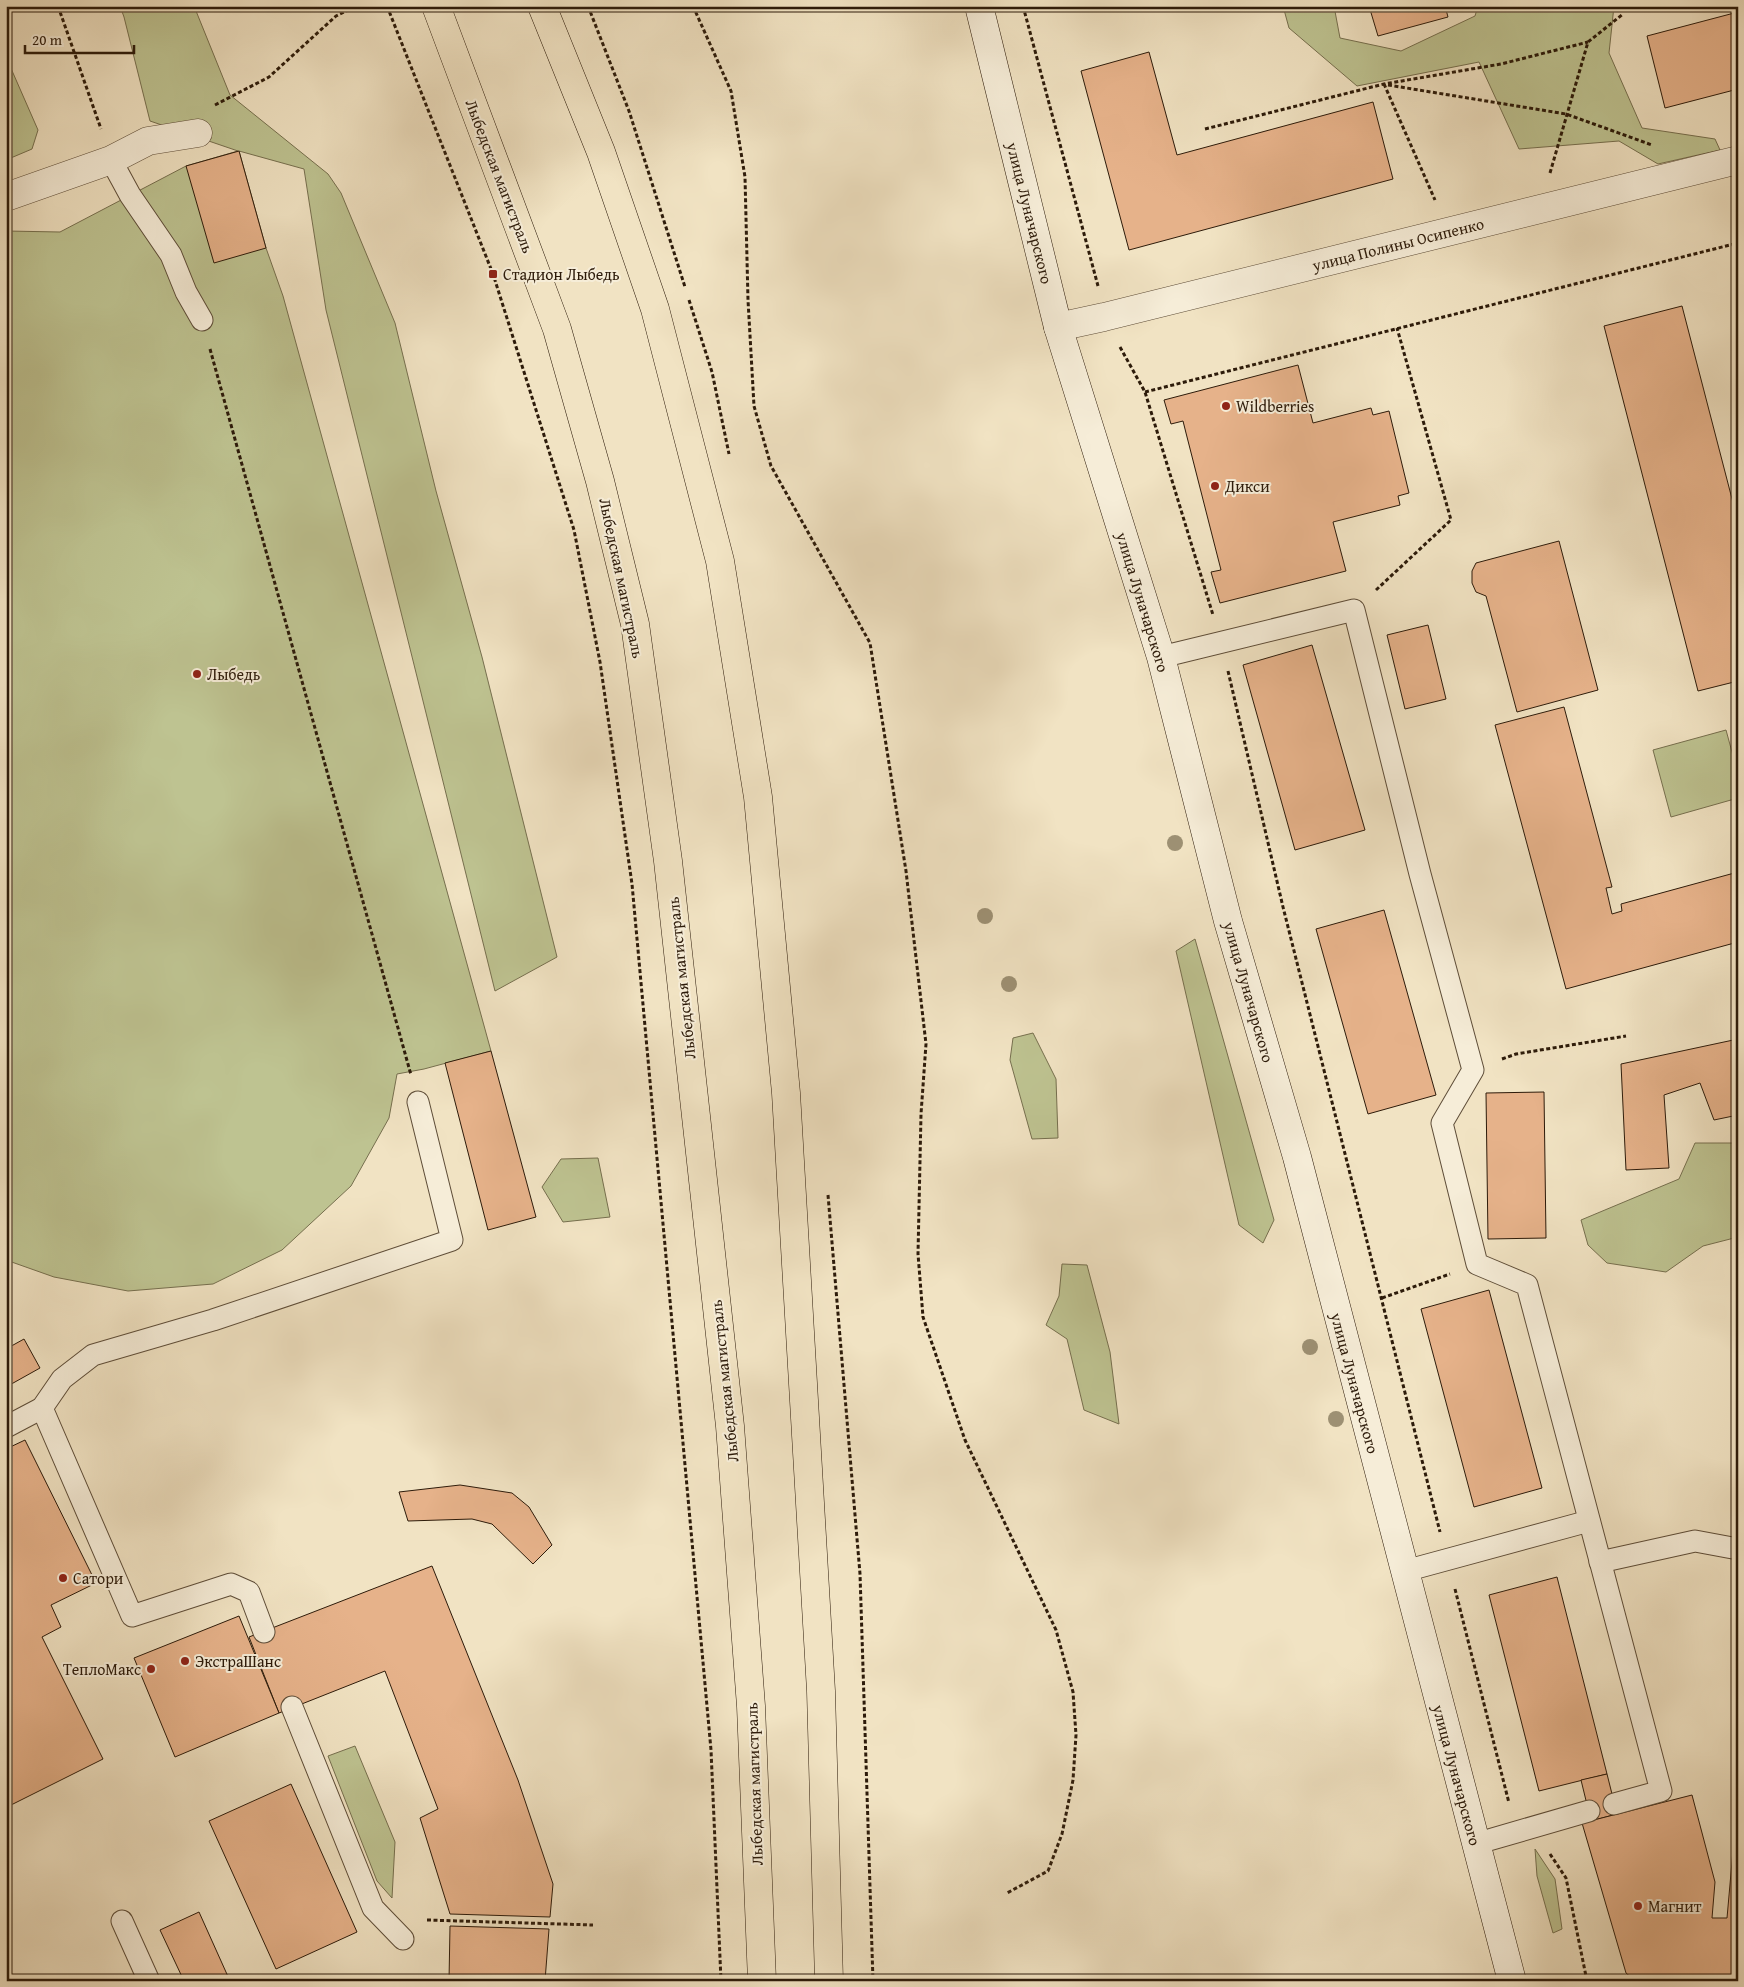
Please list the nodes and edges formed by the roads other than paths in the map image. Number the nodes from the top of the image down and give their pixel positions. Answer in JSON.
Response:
{"nodes":[{"id":1,"x":436,"y":6,"type":"edge"},
{"id":2,"x":542,"y":6,"type":"edge"},
{"id":3,"x":980,"y":6,"type":"edge"},
{"id":4,"x":198,"y":132,"type":"dead end"},
{"id":5,"x":112,"y":160,"type":"junction"},
{"id":6,"x":1738,"y":160,"type":"edge"},
{"id":7,"x":6,"y":197,"type":"edge"},
{"id":8,"x":202,"y":320,"type":"road end"},
{"id":9,"x":1058,"y":327,"type":"junction"},
{"id":10,"x":1161,"y":657,"type":"junction"},
{"id":11,"x":418,"y":1102,"type":"road end"},
{"id":12,"x":42,"y":1408,"type":"junction"},
{"id":13,"x":6,"y":1427,"type":"edge"},
{"id":14,"x":1589,"y":1521,"type":"junction"},
{"id":15,"x":1738,"y":1549,"type":"edge"},
{"id":16,"x":1600,"y":1562,"type":"junction"},
{"id":17,"x":1405,"y":1571,"type":"junction"},
{"id":18,"x":264,"y":1632,"type":"dead end"},
{"id":19,"x":292,"y":1707,"type":"dead end"},
{"id":20,"x":1614,"y":1804,"type":"dead end"},
{"id":21,"x":1589,"y":1811,"type":"dead end"},
{"id":22,"x":1475,"y":1844,"type":"junction"},
{"id":23,"x":122,"y":1921,"type":"dead end"},
{"id":24,"x":404,"y":1939,"type":"dead end"},
{"id":25,"x":150,"y":1981,"type":"edge"},
{"id":26,"x":762,"y":1981,"type":"edge"},
{"id":27,"x":829,"y":1981,"type":"edge"},
{"id":28,"x":1512,"y":1981,"type":"edge"}],
"edges":[{"from":1,"to":26,"type":"main road","name":"Лыбедская магистраль"},
{"from":2,"to":27,"type":"main road"},
{"from":3,"to":9,"type":"main road","name":"улица Луначарского"},
{"from":4,"to":5,"type":"main road"},
{"from":5,"to":7,"type":"main road"},
{"from":5,"to":8,"type":"lane"},
{"from":6,"to":9,"type":"main road","name":"улица Полины Осипенко"},
{"from":9,"to":10,"type":"main road","name":"улица Луначарского"},
{"from":10,"to":14,"type":"lane"},
{"from":10,"to":17,"type":"main road","name":"улица Луначарского"},
{"from":11,"to":12,"type":"lane"},
{"from":12,"to":13,"type":"lane"},
{"from":12,"to":18,"type":"lane"},
{"from":14,"to":16,"type":"lane"},
{"from":14,"to":17,"type":"lane"},
{"from":15,"to":16,"type":"lane"},
{"from":16,"to":20,"type":"lane"},
{"from":17,"to":22,"type":"main road","name":"улица Луначарского"},
{"from":19,"to":24,"type":"lane"},
{"from":21,"to":22,"type":"lane"},
{"from":22,"to":28,"type":"main road","name":"улица Луначарского"},
{"from":23,"to":25,"type":"lane"}]}
